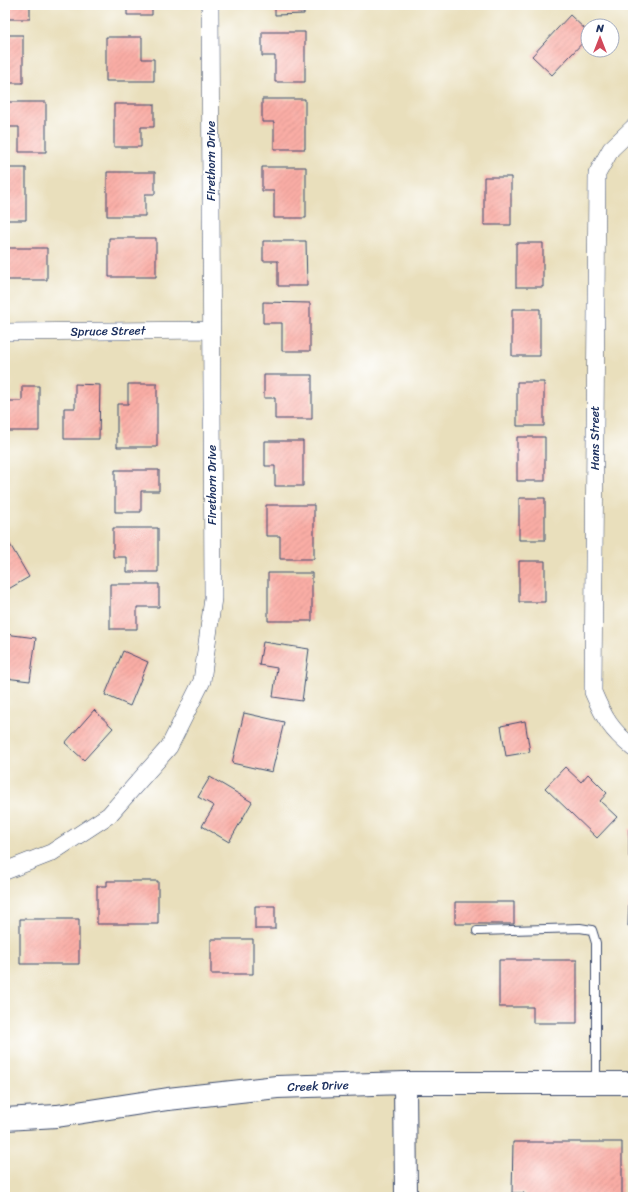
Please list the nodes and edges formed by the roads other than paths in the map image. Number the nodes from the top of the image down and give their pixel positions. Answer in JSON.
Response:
{"nodes":[{"id":1,"x":210,"y":5,"type":"edge"},
{"id":2,"x":633,"y":128,"type":"edge"},
{"id":3,"x":211,"y":330,"type":"junction"},
{"id":4,"x":5,"y":332,"type":"edge"},
{"id":5,"x":633,"y":748,"type":"edge"},
{"id":6,"x":5,"y":871,"type":"edge"},
{"id":7,"x":477,"y":931,"type":"dead end"},
{"id":8,"x":406,"y":1083,"type":"junction"},
{"id":9,"x":596,"y":1083,"type":"junction"},
{"id":10,"x":633,"y":1083,"type":"edge"},
{"id":11,"x":5,"y":1119,"type":"edge"},
{"id":12,"x":406,"y":1197,"type":"edge"}],
"edges":[{"from":1,"to":3,"type":"street","name":"Firethorn Drive"},
{"from":2,"to":5,"type":"street","name":"Hans Street"},
{"from":3,"to":4,"type":"street","name":"Spruce Street"},
{"from":3,"to":6,"type":"street","name":"Firethorn Drive"},
{"from":7,"to":9,"type":"lane"},
{"from":8,"to":9,"type":"street","name":"Creek Drive"},
{"from":8,"to":11,"type":"street","name":"Creek Drive"},
{"from":8,"to":12,"type":"street"},
{"from":9,"to":10,"type":"street","name":"Creek Drive"}]}
